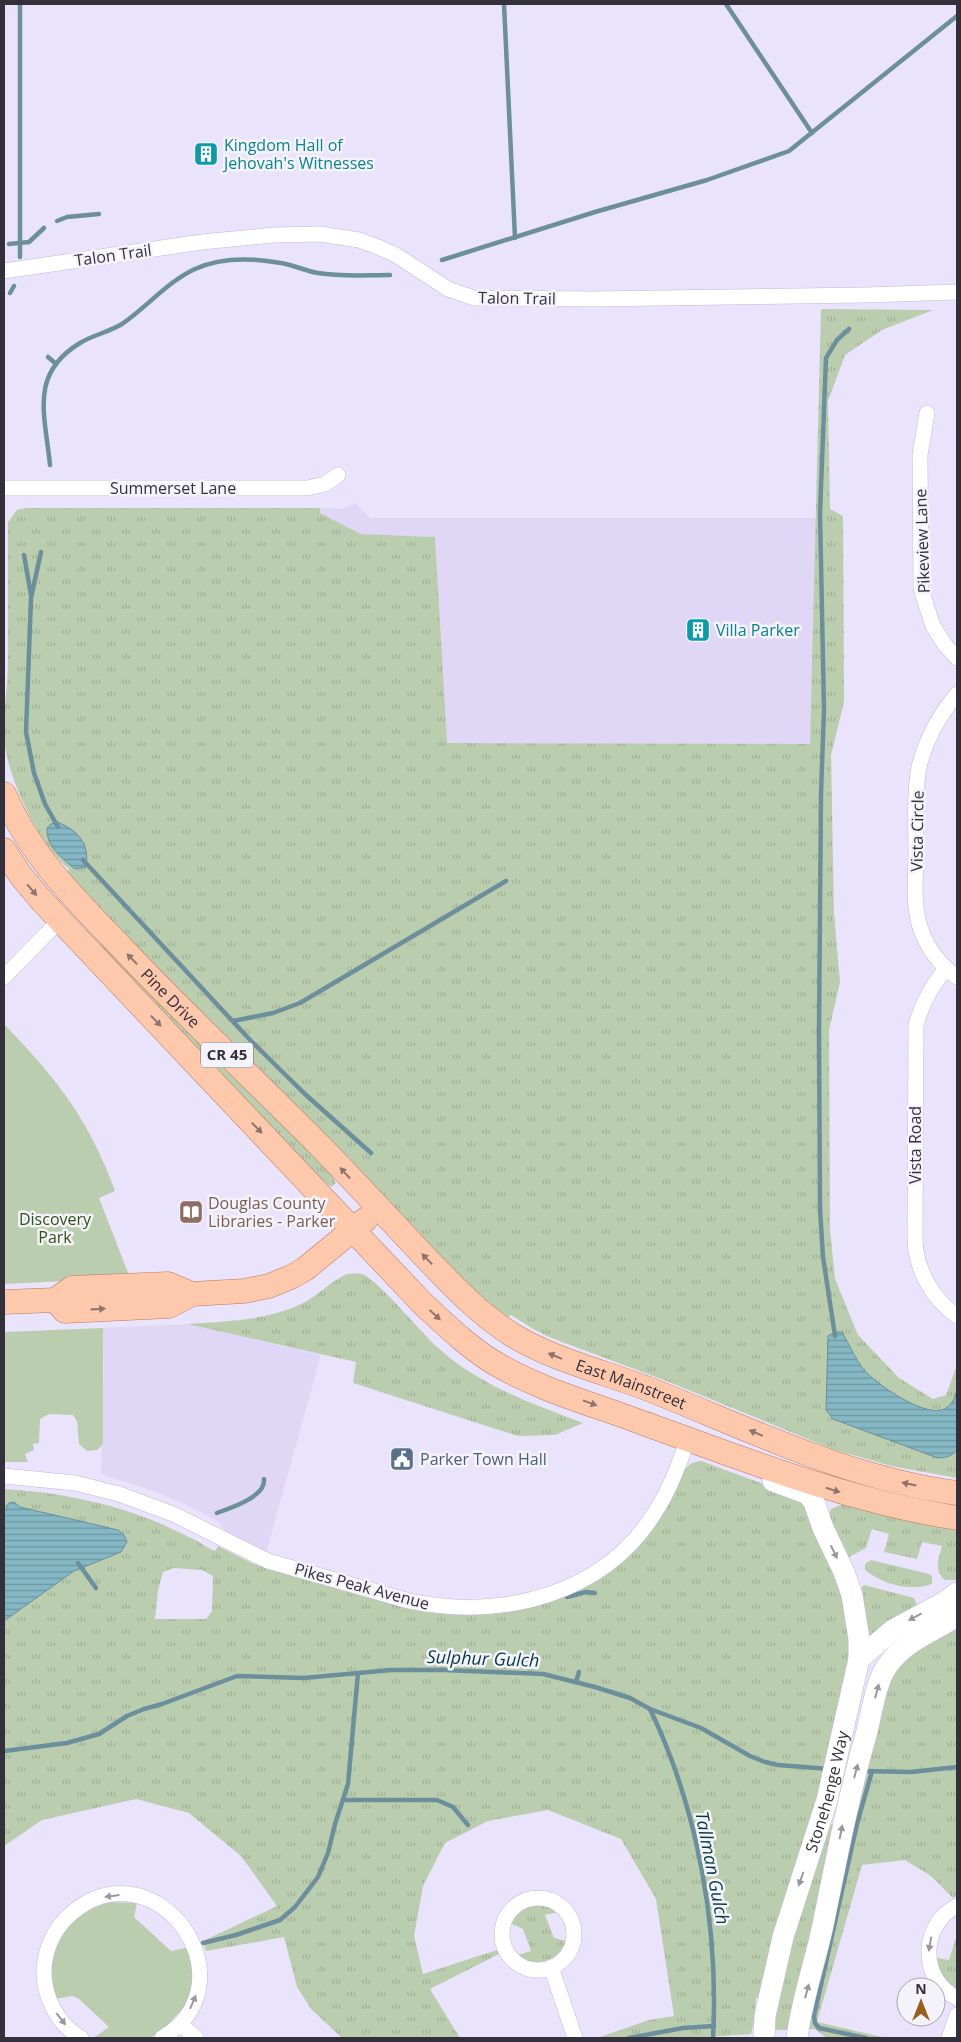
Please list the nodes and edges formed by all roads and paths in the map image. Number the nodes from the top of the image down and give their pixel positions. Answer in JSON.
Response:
{"nodes":[{"id":1,"x":4,"y":271,"type":"edge"},
{"id":2,"x":957,"y":292,"type":"edge"},
{"id":3,"x":927,"y":414,"type":"dead end"},
{"id":4,"x":338,"y":475,"type":"dead end"},
{"id":5,"x":4,"y":488,"type":"edge"},
{"id":6,"x":957,"y":658,"type":"edge"},
{"id":7,"x":957,"y":694,"type":"edge"},
{"id":8,"x":4,"y":794,"type":"edge"},
{"id":9,"x":4,"y":850,"type":"edge"},
{"id":10,"x":60,"y":920,"type":"junction"},
{"id":11,"x":952,"y":973,"type":"edge"},
{"id":12,"x":4,"y":977,"type":"edge"},
{"id":13,"x":379,"y":1208,"type":"junction"},
{"id":14,"x":354,"y":1229,"type":"junction"},
{"id":15,"x":4,"y":1302,"type":"edge"},
{"id":16,"x":957,"y":1316,"type":"edge"},
{"id":17,"x":688,"y":1439,"type":"junction"},
{"id":18,"x":746,"y":1460,"type":"junction"},
{"id":19,"x":4,"y":1476,"type":"edge"},
{"id":20,"x":957,"y":1493,"type":"edge"},
{"id":21,"x":957,"y":1518,"type":"edge"},
{"id":22,"x":957,"y":1593,"type":"edge"},
{"id":23,"x":957,"y":1616,"type":"edge"},
{"id":24,"x":859,"y":1659,"type":"junction"},
{"id":25,"x":837,"y":1801,"type":"junction"},
{"id":26,"x":957,"y":1906,"type":"edge"},
{"id":27,"x":551,"y":1967,"type":"junction"},
{"id":28,"x":957,"y":1998,"type":"edge"},
{"id":29,"x":957,"y":2015,"type":"edge"},
{"id":30,"x":180,"y":2024,"type":"junction"},
{"id":31,"x":81,"y":2038,"type":"edge"},
{"id":32,"x":162,"y":2038,"type":"edge"},
{"id":33,"x":196,"y":2038,"type":"edge"},
{"id":34,"x":575,"y":2038,"type":"edge"},
{"id":35,"x":764,"y":2038,"type":"edge"},
{"id":36,"x":797,"y":2038,"type":"edge"},
{"id":37,"x":949,"y":2038,"type":"edge"}],
"edges":[{"from":1,"to":2,"type":"street","name":"Talon Trail"},
{"from":3,"to":6,"type":"street","name":"Pikeview Lane"},
{"from":4,"to":5,"type":"street","name":"Summerset Lane"},
{"from":7,"to":11,"type":"street","name":"Vista Circle"},
{"from":13,"to":8,"type":"main road","name":"Pine Drive","number":"CR 45","one_way":true},
{"from":9,"to":10,"type":"main road","name":"Pine Drive","number":"CR 45","one_way":true},
{"from":10,"to":12,"type":"street"},
{"from":10,"to":14,"type":"main road","name":"Pine Drive","number":"CR 45","one_way":true},
{"from":11,"to":16,"type":"street","name":"Vista Road"},
{"from":13,"to":14,"type":"main road"},
{"from":20,"to":13,"type":"main road","name":"East Mainstreet","one_way":true},
{"from":14,"to":15,"type":"main road"},
{"from":14,"to":17,"type":"main road","name":"East Mainstreet","one_way":true},
{"from":17,"to":18,"type":"main road","name":"East Mainstreet"},
{"from":17,"to":19,"type":"street","name":"Pikes Peak Avenue"},
{"from":18,"to":21,"type":"main road","name":"East Mainstreet","one_way":true},
{"from":18,"to":24,"type":"street","name":"Stonehenge Way","one_way":true},
{"from":22,"to":24,"type":"street","one_way":true},
{"from":25,"to":23,"type":"street","name":"Stonehenge Way","one_way":true},
{"from":24,"to":25,"type":"street","name":"Stonehenge Way"},
{"from":25,"to":35,"type":"street","name":"Stonehenge Way","one_way":true},
{"from":36,"to":25,"type":"street","name":"Stonehenge Way","one_way":true},
{"from":26,"to":28,"type":"street","one_way":true},
{"from":27,"to":27,"type":"street"},
{"from":27,"to":34,"type":"street"},
{"from":29,"to":37,"type":"street"},
{"from":30,"to":31,"type":"street","one_way":true},
{"from":30,"to":32,"type":"street"},
{"from":30,"to":33,"type":"street"}]}
